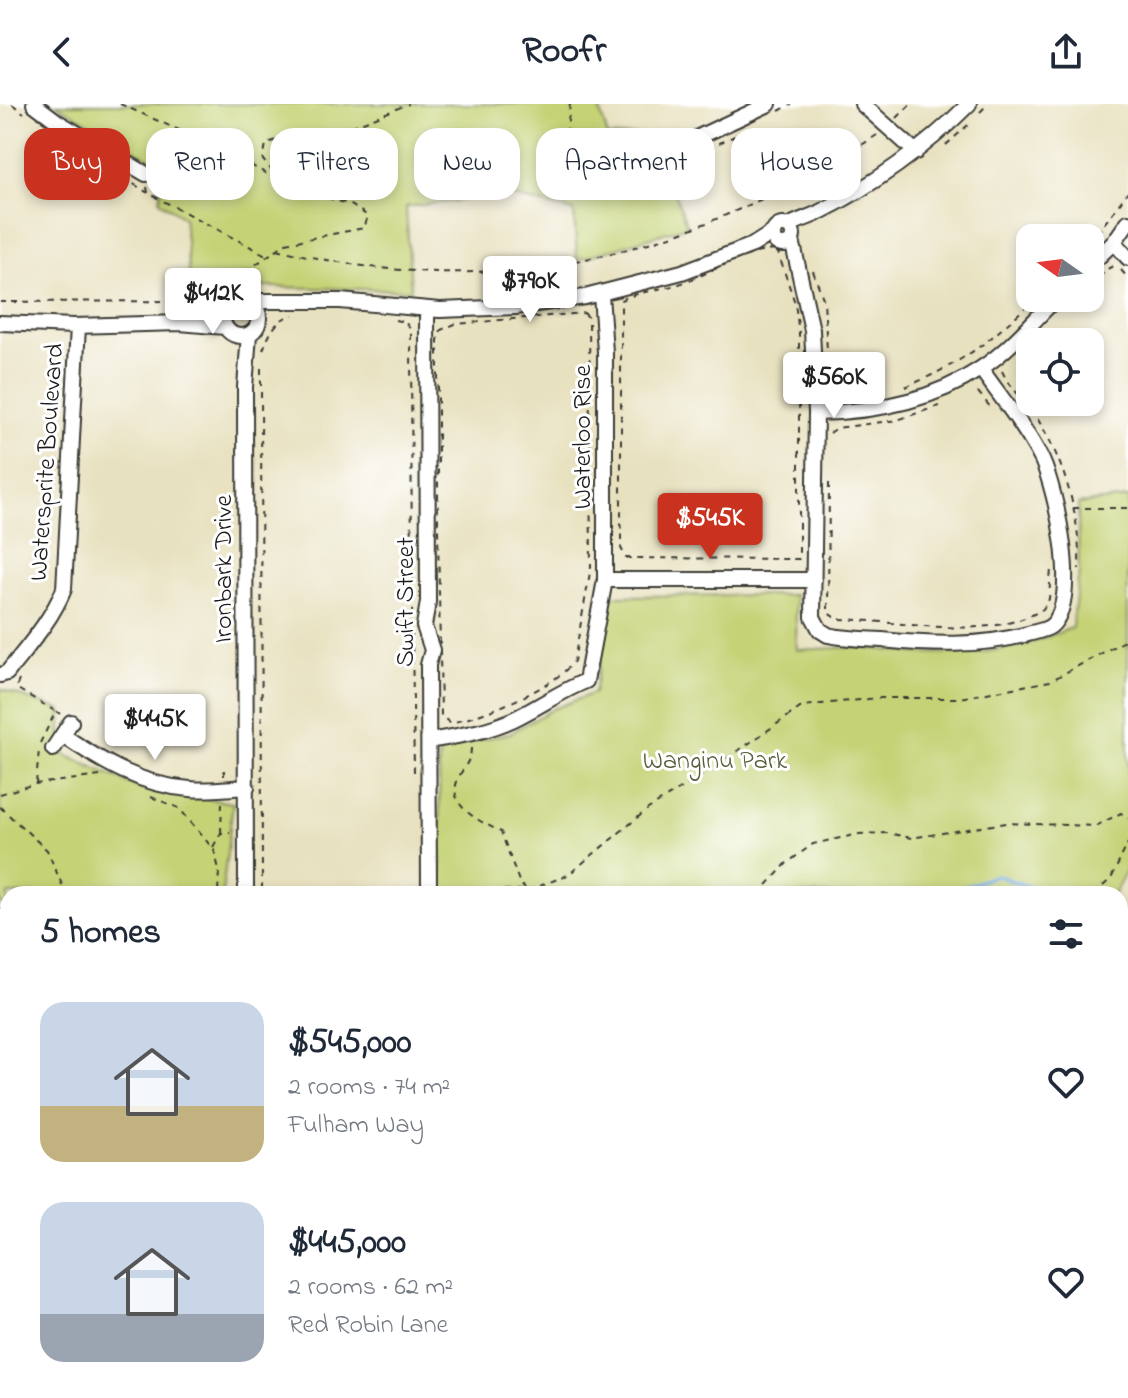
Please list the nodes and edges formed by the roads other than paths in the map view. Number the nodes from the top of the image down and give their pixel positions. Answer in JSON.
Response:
{"nodes":[{"id":1,"x":34,"y":104,"type":"edge"},
{"id":2,"x":769,"y":104,"type":"edge"},
{"id":3,"x":862,"y":104,"type":"edge"},
{"id":4,"x":969,"y":104,"type":"edge"},
{"id":5,"x":715,"y":129,"type":"edge"},
{"id":6,"x":916,"y":152,"type":"junction"},
{"id":7,"x":146,"y":174,"type":"dead end"},
{"id":8,"x":1128,"y":222,"type":"edge"},
{"id":9,"x":783,"y":239,"type":"junction"},
{"id":10,"x":1114,"y":242,"type":"junction"},
{"id":11,"x":1104,"y":252,"type":"edge"},
{"id":12,"x":1128,"y":258,"type":"edge"},
{"id":13,"x":601,"y":294,"type":"junction"},
{"id":14,"x":248,"y":301,"type":"junction"},
{"id":15,"x":227,"y":306,"type":"junction"},
{"id":16,"x":294,"y":307,"type":"junction"},
{"id":17,"x":427,"y":309,"type":"junction"},
{"id":18,"x":1050,"y":312,"type":"edge"},
{"id":19,"x":0,"y":323,"type":"edge"},
{"id":20,"x":180,"y":323,"type":"junction"},
{"id":21,"x":78,"y":326,"type":"junction"},
{"id":22,"x":253,"y":328,"type":"junction"},
{"id":23,"x":228,"y":330,"type":"junction"},
{"id":24,"x":981,"y":369,"type":"junction"},
{"id":25,"x":245,"y":387,"type":"junction"},
{"id":26,"x":816,"y":413,"type":"junction"},
{"id":27,"x":605,"y":580,"type":"junction"},
{"id":28,"x":814,"y":580,"type":"junction"},
{"id":29,"x":0,"y":675,"type":"edge"},
{"id":30,"x":71,"y":722,"type":"dead end"},
{"id":31,"x":64,"y":736,"type":"junction"},
{"id":32,"x":429,"y":741,"type":"junction"},
{"id":33,"x":53,"y":749,"type":"dead end"},
{"id":34,"x":247,"y":787,"type":"junction"},
{"id":35,"x":246,"y":886,"type":"edge"},
{"id":36,"x":429,"y":886,"type":"edge"}],
"edges":[{"from":1,"to":7,"type":"street"},
{"from":2,"to":5,"type":"street"},
{"from":3,"to":6,"type":"street"},
{"from":4,"to":6,"type":"street"},
{"from":6,"to":9,"type":"street"},
{"from":8,"to":10,"type":"street"},
{"from":9,"to":13,"type":"street"},
{"from":9,"to":26,"type":"street"},
{"from":10,"to":11,"type":"street"},
{"from":10,"to":12,"type":"street"},
{"from":13,"to":17,"type":"street"},
{"from":13,"to":27,"type":"street","name":"Waterloo Rise"},
{"from":14,"to":15,"type":"street"},
{"from":14,"to":16,"type":"street"},
{"from":14,"to":22,"type":"street"},
{"from":15,"to":20,"type":"street"},
{"from":15,"to":23,"type":"street"},
{"from":16,"to":17,"type":"street"},
{"from":16,"to":22,"type":"street"},
{"from":17,"to":32,"type":"street","name":"Swift Street"},
{"from":18,"to":24,"type":"street"},
{"from":19,"to":21,"type":"street"},
{"from":20,"to":21,"type":"street"},
{"from":20,"to":23,"type":"street"},
{"from":21,"to":29,"type":"street","name":"Watersprite Boulevard"},
{"from":22,"to":23,"type":"street"},
{"from":22,"to":25,"type":"street","name":"Ironbark Drive"},
{"from":23,"to":25,"type":"street","name":"Ironbark Drive"},
{"from":24,"to":26,"type":"street"},
{"from":24,"to":28,"type":"street"},
{"from":25,"to":34,"type":"street","name":"Ironbark Drive"},
{"from":26,"to":28,"type":"street"},
{"from":27,"to":28,"type":"street"},
{"from":27,"to":32,"type":"street","name":"Waterloo Rise"},
{"from":30,"to":31,"type":"street"},
{"from":31,"to":33,"type":"street"},
{"from":31,"to":34,"type":"street"},
{"from":32,"to":36,"type":"street","name":"Swift Street"},
{"from":34,"to":35,"type":"street","name":"Ironbark Drive"}]}
